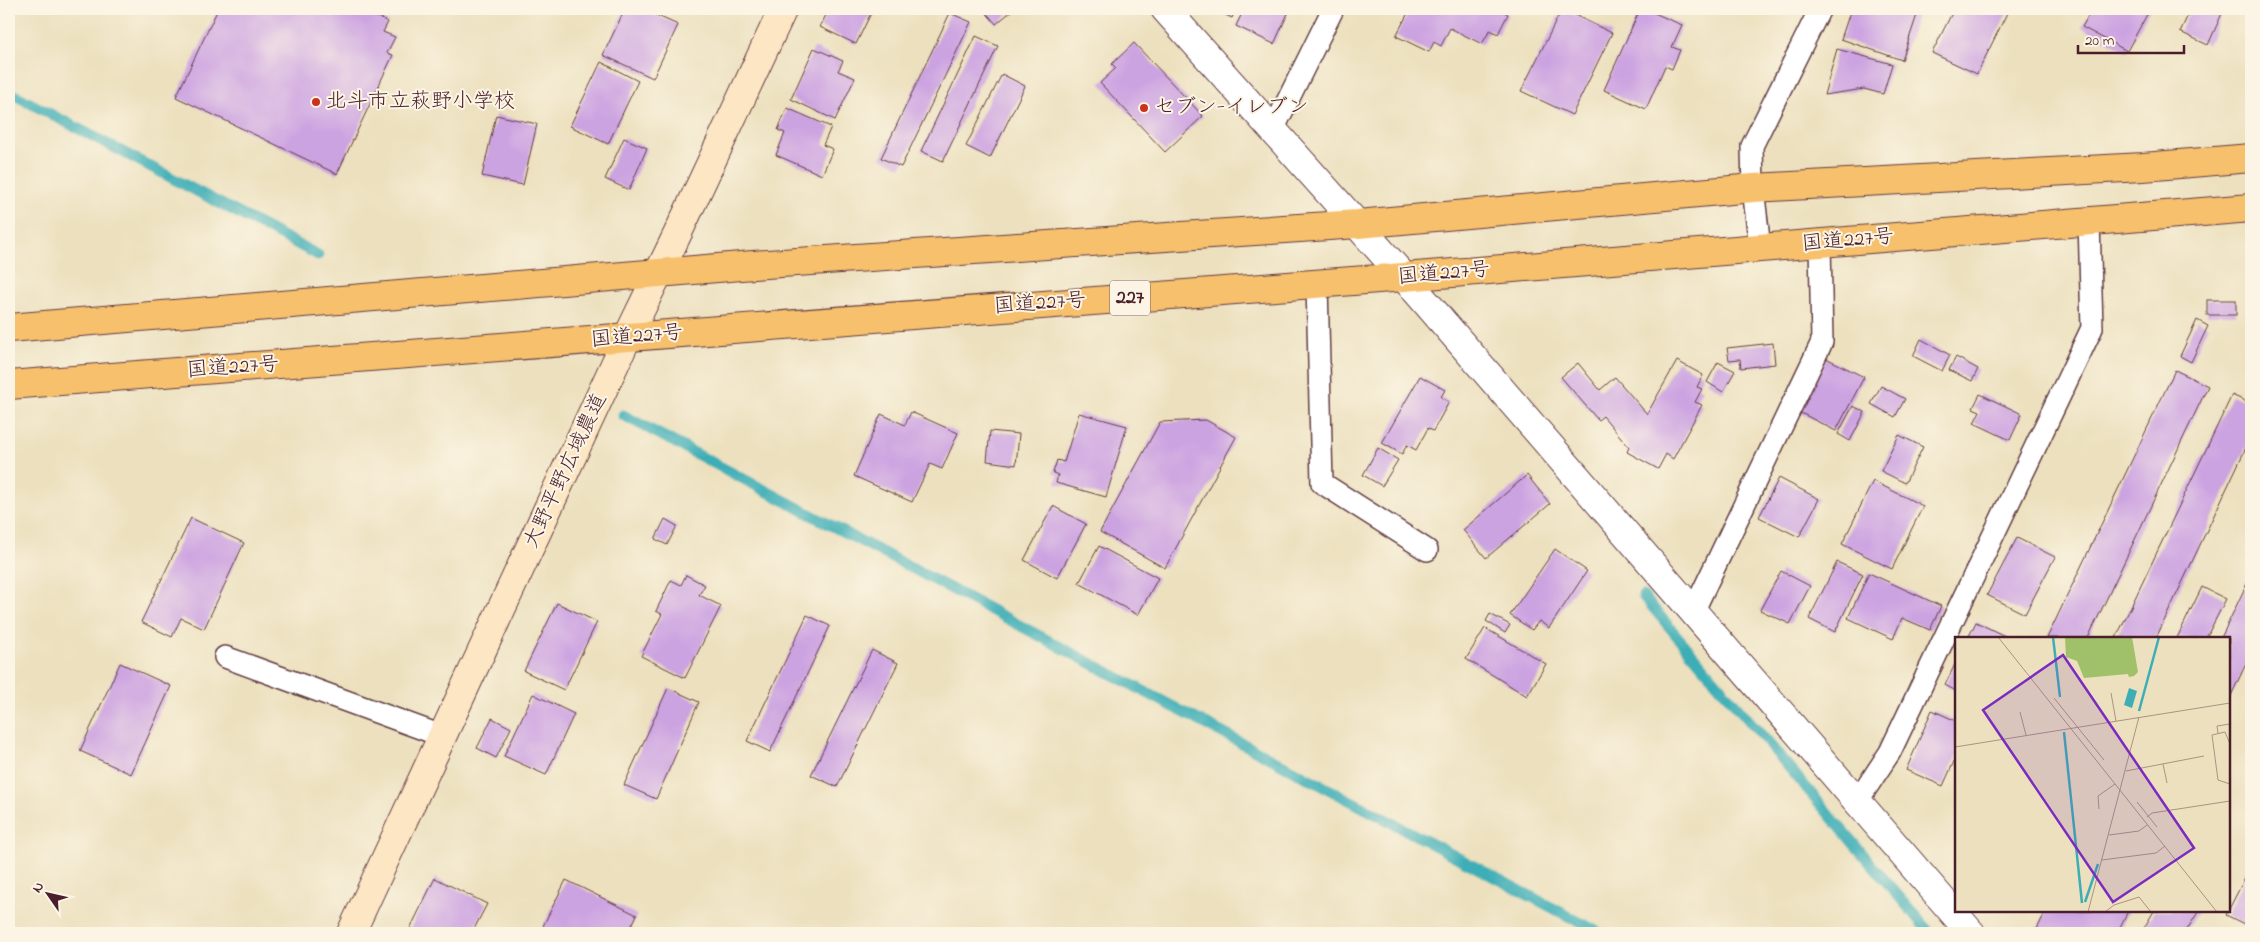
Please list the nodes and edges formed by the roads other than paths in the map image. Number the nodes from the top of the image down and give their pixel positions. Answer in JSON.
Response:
{"nodes":[{"id":1,"x":783,"y":9,"type":"edge"},
{"id":2,"x":1165,"y":9,"type":"edge"},
{"id":3,"x":1333,"y":9,"type":"edge"},
{"id":4,"x":1820,"y":9,"type":"edge"},
{"id":5,"x":1273,"y":130,"type":"junction"},
{"id":6,"x":2251,"y":158,"type":"edge"},
{"id":7,"x":1753,"y":188,"type":"junction"},
{"id":8,"x":2251,"y":208,"type":"edge"},
{"id":9,"x":2089,"y":221,"type":"junction"},
{"id":10,"x":1358,"y":224,"type":"junction"},
{"id":11,"x":1820,"y":243,"type":"junction"},
{"id":12,"x":1760,"y":248,"type":"junction"},
{"id":13,"x":658,"y":273,"type":"junction"},
{"id":14,"x":1404,"y":277,"type":"junction"},
{"id":15,"x":1317,"y":284,"type":"junction"},
{"id":16,"x":9,"y":328,"type":"edge"},
{"id":17,"x":627,"y":338,"type":"junction"},
{"id":18,"x":9,"y":386,"type":"edge"},
{"id":19,"x":1427,"y":550,"type":"dead end"},
{"id":20,"x":1693,"y":612,"type":"junction"},
{"id":21,"x":224,"y":657,"type":"dead end"},
{"id":22,"x":442,"y":736,"type":"junction"},
{"id":23,"x":1857,"y":802,"type":"junction"},
{"id":24,"x":350,"y":933,"type":"edge"},
{"id":25,"x":1971,"y":933,"type":"edge"}],
"edges":[{"from":1,"to":13,"type":"street","name":"大野平野広域農道"},
{"from":2,"to":5,"type":"street"},
{"from":3,"to":5,"type":"lane"},
{"from":4,"to":7,"type":"lane"},
{"from":5,"to":10,"type":"street"},
{"from":6,"to":7,"type":"highway"},
{"from":7,"to":10,"type":"highway"},
{"from":7,"to":12,"type":"lane"},
{"from":8,"to":9,"type":"highway","name":"国道227号","number":"227"},
{"from":9,"to":11,"type":"highway","name":"国道227号","number":"227"},
{"from":9,"to":23,"type":"lane"},
{"from":10,"to":13,"type":"highway"},
{"from":10,"to":14,"type":"street"},
{"from":11,"to":12,"type":"highway","name":"国道227号","number":"227"},
{"from":11,"to":20,"type":"lane"},
{"from":12,"to":14,"type":"highway","name":"国道227号","number":"227"},
{"from":13,"to":16,"type":"highway"},
{"from":13,"to":17,"type":"street","name":"大野平野広域農道"},
{"from":14,"to":15,"type":"highway","name":"国道227号","number":"227"},
{"from":14,"to":20,"type":"street"},
{"from":15,"to":17,"type":"highway","name":"国道227号","number":"227"},
{"from":15,"to":19,"type":"lane"},
{"from":17,"to":18,"type":"highway","name":"国道227号","number":"227"},
{"from":17,"to":22,"type":"street","name":"大野平野広域農道"},
{"from":20,"to":23,"type":"street"},
{"from":21,"to":22,"type":"lane"},
{"from":22,"to":24,"type":"street","name":"大野平野広域農道"},
{"from":23,"to":25,"type":"street"}]}
